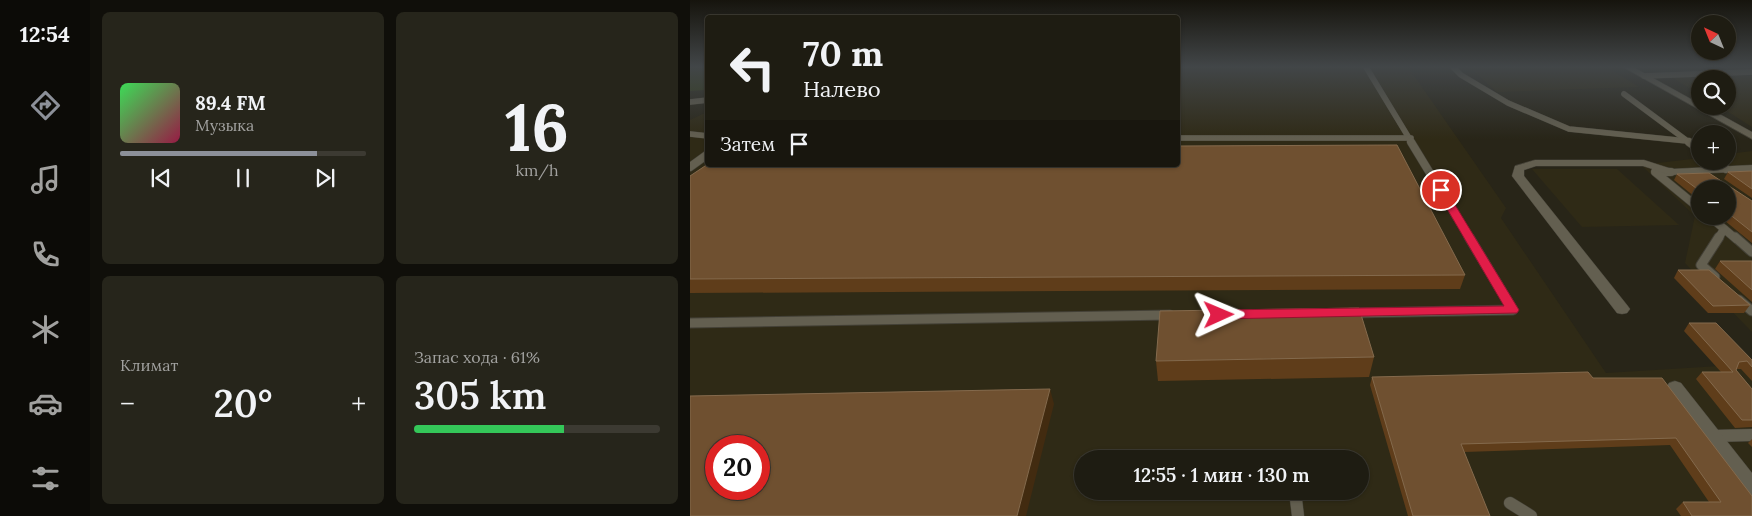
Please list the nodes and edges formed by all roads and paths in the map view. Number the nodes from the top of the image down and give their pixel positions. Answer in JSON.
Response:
{"nodes":[{"id":1,"x":1381,"y":91,"type":"edge"},
{"id":2,"x":1488,"y":91,"type":"edge"},
{"id":3,"x":1671,"y":91,"type":"edge"},
{"id":4,"x":1624,"y":94,"type":"dead end"},
{"id":5,"x":705,"y":100,"type":"edge"},
{"id":6,"x":690,"y":102,"type":"edge"},
{"id":7,"x":690,"y":134,"type":"edge"},
{"id":8,"x":705,"y":136,"type":"edge"},
{"id":9,"x":1752,"y":136,"type":"edge"},
{"id":10,"x":1180,"y":138,"type":"edge"},
{"id":11,"x":1411,"y":138,"type":"junction"},
{"id":12,"x":1687,"y":140,"type":"junction"},
{"id":13,"x":1691,"y":143,"type":"edge"},
{"id":14,"x":705,"y":156,"type":"edge"},
{"id":15,"x":690,"y":167,"type":"edge"},
{"id":16,"x":1752,"y":168,"type":"edge"},
{"id":17,"x":1736,"y":169,"type":"edge"},
{"id":18,"x":1702,"y":170,"type":"joint"},
{"id":19,"x":1671,"y":172,"type":"junction"},
{"id":20,"x":1716,"y":180,"type":"edge"},
{"id":21,"x":1691,"y":202,"type":"edge"},
{"id":22,"x":1719,"y":225,"type":"edge"},
{"id":23,"x":1724,"y":229,"type":"junction"},
{"id":24,"x":1752,"y":252,"type":"edge"},
{"id":25,"x":1622,"y":309,"type":"dead end"},
{"id":26,"x":1752,"y":311,"type":"edge"},
{"id":27,"x":1344,"y":313,"type":"edge"},
{"id":28,"x":1176,"y":315,"type":"edge"},
{"id":29,"x":690,"y":323,"type":"edge"},
{"id":30,"x":1675,"y":388,"type":"dead end"},
{"id":31,"x":1712,"y":436,"type":"junction"},
{"id":32,"x":1752,"y":436,"type":"edge"},
{"id":33,"x":1752,"y":489,"type":"edge"},
{"id":34,"x":1296,"y":500,"type":"edge"},
{"id":35,"x":1510,"y":503,"type":"dead end"},
{"id":36,"x":1298,"y":516,"type":"edge"},
{"id":37,"x":1531,"y":516,"type":"edge"}],
"edges":[{"from":1,"to":11,"type":"lane"},
{"from":2,"to":12,"type":"lane"},
{"from":3,"to":9,"type":"street"},
{"from":4,"to":12,"type":"lane"},
{"from":5,"to":6,"type":"lane"},
{"from":7,"to":8,"type":"lane"},
{"from":10,"to":11,"type":"lane"},
{"from":11,"to":27,"type":"lane"},
{"from":12,"to":13,"type":"lane"},
{"from":14,"to":15,"type":"lane"},
{"from":16,"to":17,"type":"street"},
{"from":18,"to":19,"type":"street"},
{"from":18,"to":20,"type":"lane"},
{"from":19,"to":21,"type":"lane"},
{"from":19,"to":25,"type":"street"},
{"from":22,"to":23,"type":"lane"},
{"from":23,"to":24,"type":"lane"},
{"from":23,"to":26,"type":"lane"},
{"from":28,"to":29,"type":"lane"},
{"from":30,"to":31,"type":"street"},
{"from":31,"to":32,"type":"lane"},
{"from":31,"to":33,"type":"street"},
{"from":34,"to":36,"type":"lane"},
{"from":35,"to":37,"type":"lane"}]}
